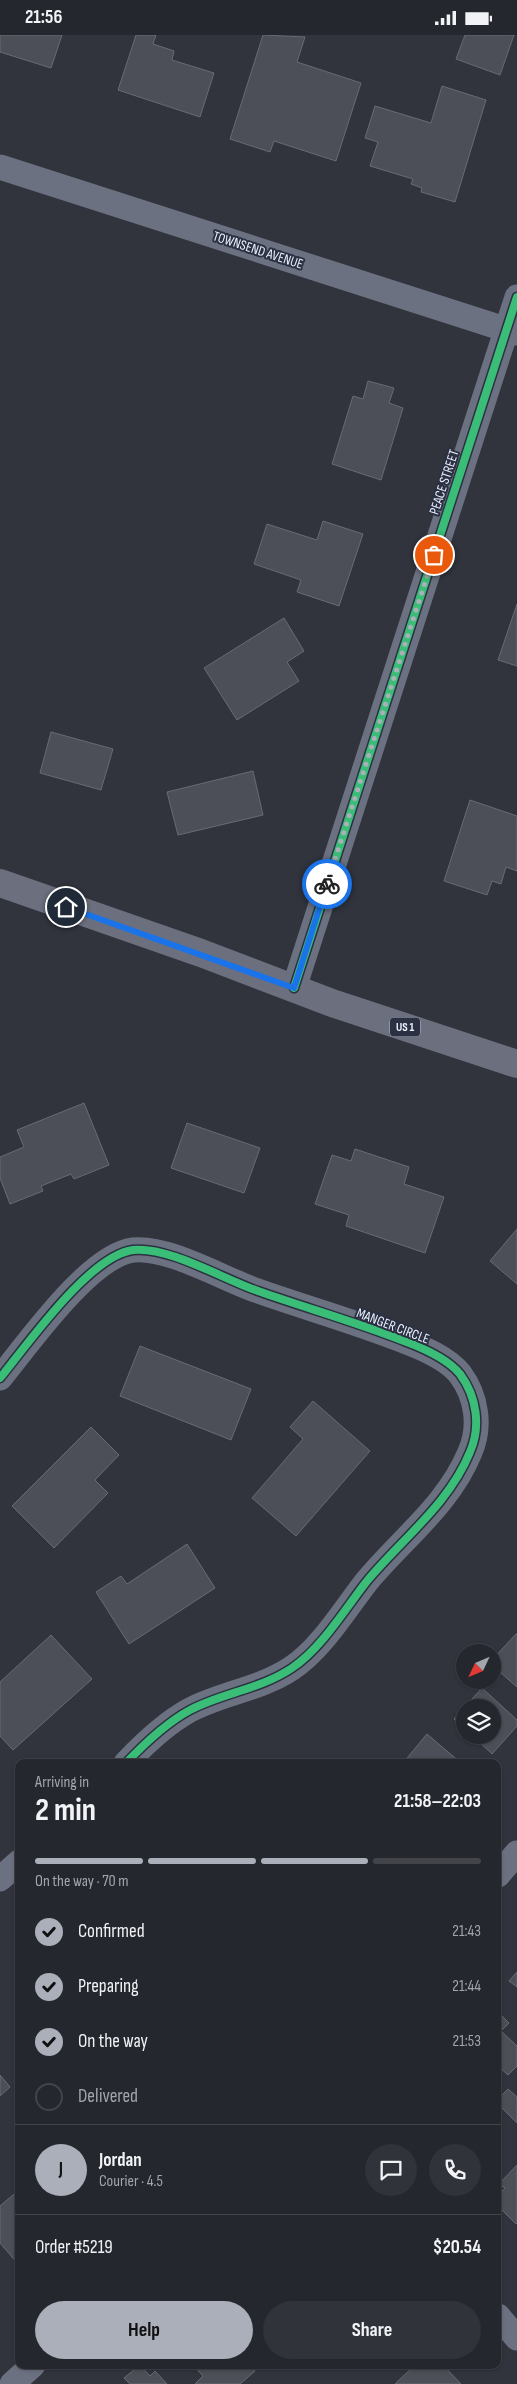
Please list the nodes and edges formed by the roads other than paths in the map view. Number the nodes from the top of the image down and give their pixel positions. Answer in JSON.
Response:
{"nodes":[{"id":1,"x":0,"y":167,"type":"edge"},
{"id":2,"x":517,"y":297,"type":"edge"},
{"id":3,"x":512,"y":331,"type":"edge"},
{"id":4,"x":0,"y":883,"type":"edge"},
{"id":5,"x":294,"y":988,"type":"junction"},
{"id":6,"x":517,"y":1064,"type":"edge"},
{"id":7,"x":0,"y":1378,"type":"edge"},
{"id":8,"x":130,"y":1759,"type":"edge"},
{"id":9,"x":517,"y":1853,"type":"edge"},
{"id":10,"x":15,"y":1866,"type":"edge"},
{"id":11,"x":501,"y":1872,"type":"edge"},
{"id":12,"x":0,"y":1879,"type":"edge"},
{"id":13,"x":501,"y":2319,"type":"edge"},
{"id":14,"x":517,"y":2338,"type":"edge"},
{"id":15,"x":28,"y":2369,"type":"edge"},
{"id":16,"x":0,"y":2373,"type":"edge"},
{"id":17,"x":11,"y":2384,"type":"edge"}],
"edges":[{"from":1,"to":3,"type":"street","name":"TOWNSEND AVENUE"},
{"from":2,"to":3,"type":"street","name":"PEACE STREET"},
{"from":3,"to":5,"type":"street","name":"PEACE STREET"},
{"from":4,"to":5,"type":"main road","number":"US 1"},
{"from":5,"to":6,"type":"main road","number":"US 1"},
{"from":7,"to":8,"type":"street","name":"MANGER CIRCLE"},
{"from":9,"to":11,"type":"street"},
{"from":10,"to":12,"type":"street"},
{"from":13,"to":14,"type":"street"},
{"from":15,"to":17,"type":"street"},
{"from":16,"to":17,"type":"street"}]}
